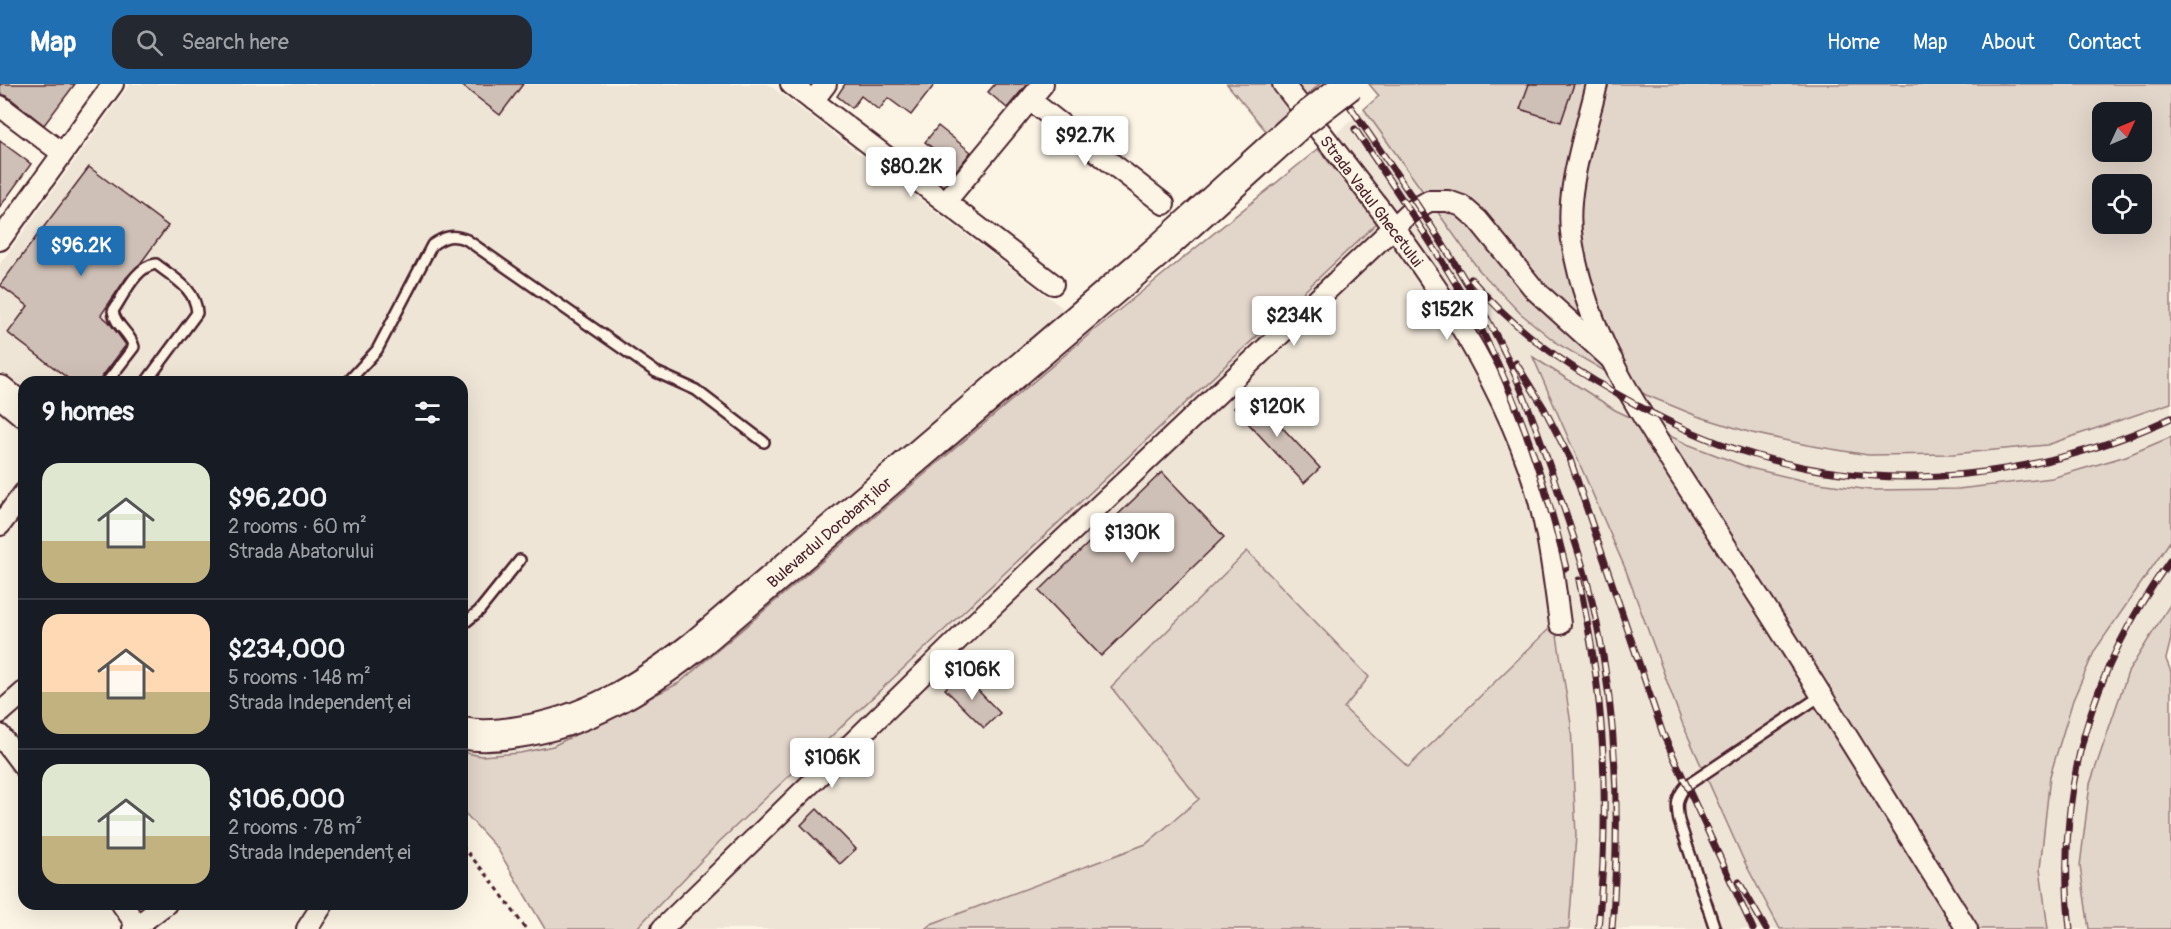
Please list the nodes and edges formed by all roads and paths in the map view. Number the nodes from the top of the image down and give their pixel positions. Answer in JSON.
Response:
{"nodes":[{"id":1,"x":113,"y":84,"type":"edge"},
{"id":2,"x":791,"y":84,"type":"edge"},
{"id":3,"x":826,"y":84,"type":"edge"},
{"id":4,"x":1043,"y":84,"type":"edge"},
{"id":5,"x":1282,"y":84,"type":"edge"},
{"id":6,"x":1350,"y":84,"type":"edge"},
{"id":7,"x":1597,"y":84,"type":"edge"},
{"id":8,"x":1030,"y":100,"type":"junction"},
{"id":9,"x":813,"y":101,"type":"junction"},
{"id":10,"x":0,"y":106,"type":"edge"},
{"id":11,"x":62,"y":153,"type":"junction"},
{"id":12,"x":946,"y":201,"type":"junction"},
{"id":13,"x":1164,"y":204,"type":"dead end"},
{"id":14,"x":1394,"y":226,"type":"junction"},
{"id":15,"x":0,"y":240,"type":"edge"},
{"id":16,"x":1053,"y":284,"type":"dead end"},
{"id":17,"x":1612,"y":360,"type":"junction"},
{"id":18,"x":112,"y":376,"type":"edge"},
{"id":19,"x":150,"y":376,"type":"edge"},
{"id":20,"x":353,"y":376,"type":"edge"},
{"id":21,"x":0,"y":391,"type":"edge"},
{"id":22,"x":18,"y":406,"type":"edge"},
{"id":23,"x":764,"y":442,"type":"dead end"},
{"id":24,"x":18,"y":502,"type":"edge"},
{"id":25,"x":0,"y":525,"type":"edge"},
{"id":26,"x":519,"y":560,"type":"dead end"},
{"id":27,"x":468,"y":620,"type":"edge"},
{"id":28,"x":1560,"y":624,"type":"dead end"},
{"id":29,"x":1822,"y":695,"type":"junction"},
{"id":30,"x":18,"y":697,"type":"edge"},
{"id":31,"x":0,"y":713,"type":"edge"},
{"id":32,"x":468,"y":733,"type":"edge"},
{"id":33,"x":0,"y":735,"type":"edge"},
{"id":34,"x":18,"y":759,"type":"edge"},
{"id":35,"x":468,"y":853,"type":"edge"},
{"id":36,"x":125,"y":910,"type":"edge"},
{"id":37,"x":158,"y":910,"type":"edge"},
{"id":38,"x":319,"y":910,"type":"edge"},
{"id":39,"x":135,"y":927,"type":"edge"},
{"id":40,"x":307,"y":929,"type":"edge"},
{"id":41,"x":526,"y":929,"type":"edge"},
{"id":42,"x":662,"y":929,"type":"edge"},
{"id":43,"x":1715,"y":929,"type":"edge"},
{"id":44,"x":1967,"y":929,"type":"edge"}],
"edges":[{"from":1,"to":11,"type":"street"},
{"from":2,"to":9,"type":"street"},
{"from":3,"to":9,"type":"street"},
{"from":4,"to":8,"type":"street"},
{"from":5,"to":14,"type":"street","name":"Strada Vadul Ghecetului"},
{"from":6,"to":32,"type":"main road","name":"Bulevardul Dorobanților","bridge":true},
{"from":7,"to":17,"type":"street"},
{"from":8,"to":12,"type":"street"},
{"from":8,"to":13,"type":"street"},
{"from":9,"to":12,"type":"street"},
{"from":10,"to":11,"type":"street"},
{"from":11,"to":15,"type":"street"},
{"from":12,"to":16,"type":"street"},
{"from":14,"to":17,"type":"street"},
{"from":14,"to":28,"type":"street","name":"Strada Vadul Ghecetului"},
{"from":14,"to":42,"type":"street"},
{"from":17,"to":29,"type":"street"},
{"from":18,"to":19,"type":"lane"},
{"from":20,"to":23,"type":"lane"},
{"from":21,"to":22,"type":"main road"},
{"from":24,"to":25,"type":"street"},
{"from":26,"to":27,"type":"lane"},
{"from":29,"to":43,"type":"lane"},
{"from":29,"to":44,"type":"street"},
{"from":30,"to":31,"type":"street"},
{"from":33,"to":34,"type":"street"},
{"from":35,"to":41,"type":"path"},
{"from":36,"to":39,"type":"street"},
{"from":37,"to":39,"type":"street"},
{"from":38,"to":40,"type":"street"}]}
